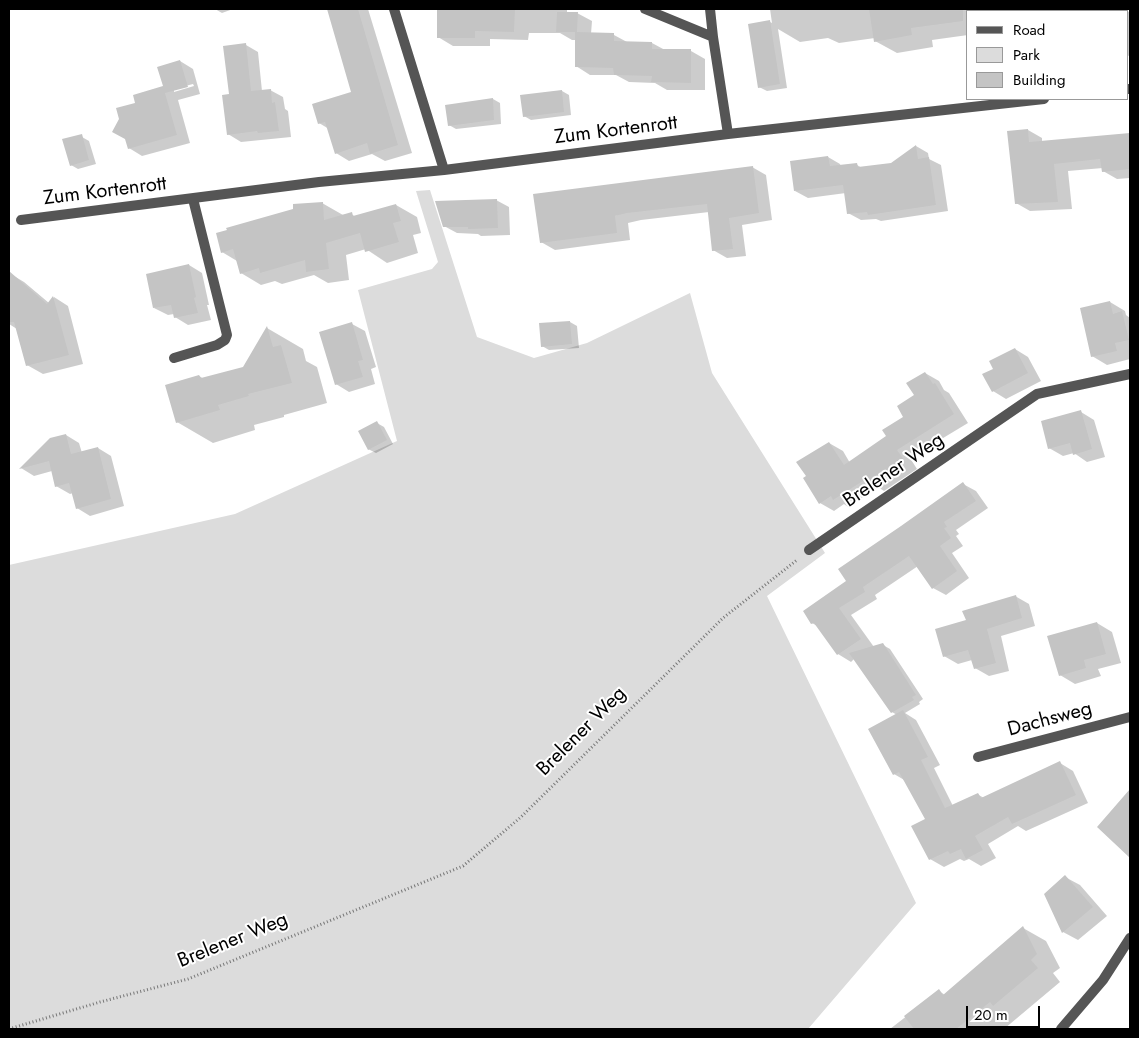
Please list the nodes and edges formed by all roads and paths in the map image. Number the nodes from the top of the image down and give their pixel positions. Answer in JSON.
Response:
{"nodes":[{"id":1,"x":394,"y":9,"type":"edge"},
{"id":2,"x":645,"y":9,"type":"edge"},
{"id":3,"x":710,"y":9,"type":"edge"},
{"id":4,"x":713,"y":37,"type":"junction"},
{"id":5,"x":1035,"y":100,"type":"edge"},
{"id":6,"x":728,"y":134,"type":"junction"},
{"id":7,"x":444,"y":170,"type":"junction"},
{"id":8,"x":193,"y":199,"type":"junction"},
{"id":9,"x":21,"y":220,"type":"dead end"},
{"id":10,"x":174,"y":358,"type":"dead end"},
{"id":11,"x":1130,"y":374,"type":"edge"},
{"id":12,"x":810,"y":550,"type":"joint"},
{"id":13,"x":1130,"y":716,"type":"edge"},
{"id":14,"x":978,"y":757,"type":"dead end"},
{"id":15,"x":1130,"y":938,"type":"edge"},
{"id":16,"x":9,"y":1029,"type":"edge"},
{"id":17,"x":1061,"y":1029,"type":"edge"}],
"edges":[{"from":1,"to":7,"type":"street"},
{"from":2,"to":4,"type":"street"},
{"from":3,"to":4,"type":"street"},
{"from":4,"to":6,"type":"street"},
{"from":5,"to":6,"type":"street","name":"Zum Kortenrott"},
{"from":6,"to":7,"type":"street","name":"Zum Kortenrott"},
{"from":7,"to":8,"type":"street","name":"Zum Kortenrott"},
{"from":8,"to":9,"type":"street","name":"Zum Kortenrott"},
{"from":8,"to":10,"type":"street","name":"Zum Kortenrott"},
{"from":11,"to":12,"type":"street","name":"Brelener Weg"},
{"from":12,"to":16,"type":"path","name":"Brelener Weg"},
{"from":13,"to":14,"type":"street","name":"Dachsweg"},
{"from":15,"to":17,"type":"street"}]}
